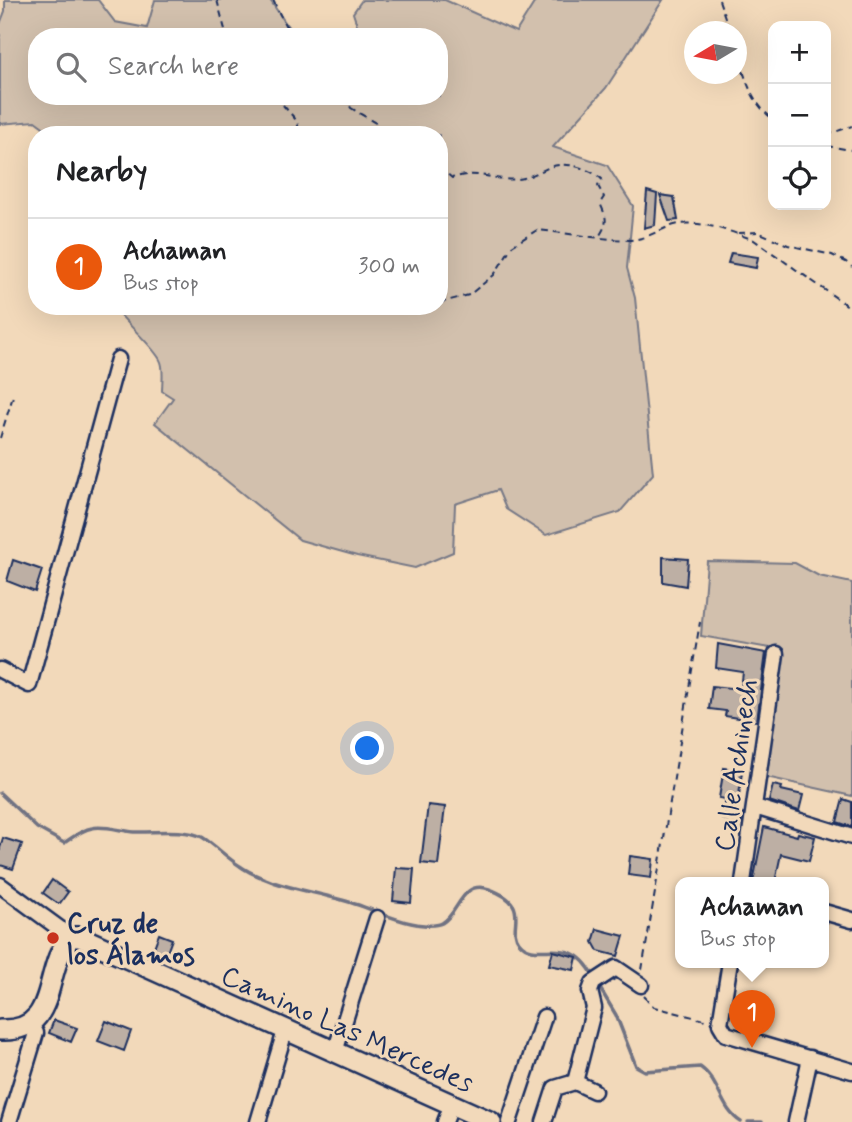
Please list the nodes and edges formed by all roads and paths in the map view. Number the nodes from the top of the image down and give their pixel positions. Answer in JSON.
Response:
{"nodes":[{"id":1,"x":217,"y":0,"type":"edge"},
{"id":2,"x":273,"y":0,"type":"edge"},
{"id":3,"x":719,"y":0,"type":"edge"},
{"id":4,"x":725,"y":21,"type":"edge"},
{"id":5,"x":225,"y":28,"type":"edge"},
{"id":6,"x":288,"y":28,"type":"edge"},
{"id":7,"x":746,"y":84,"type":"edge"},
{"id":8,"x":283,"y":105,"type":"edge"},
{"id":9,"x":349,"y":105,"type":"edge"},
{"id":10,"x":768,"y":116,"type":"edge"},
{"id":11,"x":298,"y":126,"type":"edge"},
{"id":12,"x":380,"y":126,"type":"edge"},
{"id":13,"x":852,"y":126,"type":"edge"},
{"id":14,"x":831,"y":133,"type":"edge"},
{"id":15,"x":831,"y":147,"type":"edge"},
{"id":16,"x":852,"y":150,"type":"edge"},
{"id":17,"x":448,"y":175,"type":"edge"},
{"id":18,"x":737,"y":233,"type":"junction"},
{"id":19,"x":599,"y":237,"type":"junction"},
{"id":20,"x":852,"y":268,"type":"edge"},
{"id":21,"x":448,"y":301,"type":"edge"},
{"id":22,"x":852,"y":309,"type":"edge"},
{"id":23,"x":118,"y":359,"type":"dead end"},
{"id":24,"x":14,"y":393,"type":"dead end"},
{"id":25,"x":0,"y":439,"type":"edge"},
{"id":26,"x":700,"y":622,"type":"dead end"},
{"id":27,"x":776,"y":654,"type":"dead end"},
{"id":28,"x":0,"y":670,"type":"edge"},
{"id":29,"x":755,"y":807,"type":"junction"},
{"id":30,"x":852,"y":837,"type":"edge"},
{"id":31,"x":744,"y":877,"type":"edge"},
{"id":32,"x":0,"y":885,"type":"edge"},
{"id":33,"x":829,"y":913,"type":"edge"},
{"id":34,"x":377,"y":918,"type":"dead end"},
{"id":35,"x":852,"y":920,"type":"edge"},
{"id":36,"x":71,"y":937,"type":"junction"},
{"id":37,"x":729,"y":968,"type":"edge"},
{"id":38,"x":641,"y":985,"type":"junction"},
{"id":39,"x":544,"y":1017,"type":"dead end"},
{"id":40,"x":31,"y":1024,"type":"junction"},
{"id":41,"x":720,"y":1024,"type":"junction"},
{"id":42,"x":0,"y":1030,"type":"edge"},
{"id":43,"x":285,"y":1031,"type":"junction"},
{"id":44,"x":335,"y":1052,"type":"junction"},
{"id":45,"x":810,"y":1058,"type":"junction"},
{"id":46,"x":852,"y":1071,"type":"edge"},
{"id":47,"x":575,"y":1082,"type":"junction"},
{"id":48,"x":594,"y":1091,"type":"dead end"},
{"id":49,"x":449,"y":1113,"type":"edge"},
{"id":50,"x":9,"y":1122,"type":"edge"},
{"id":51,"x":258,"y":1122,"type":"edge"},
{"id":52,"x":491,"y":1122,"type":"edge"},
{"id":53,"x":509,"y":1122,"type":"edge"},
{"id":54,"x":544,"y":1122,"type":"edge"},
{"id":55,"x":796,"y":1122,"type":"edge"}],
"edges":[{"from":1,"to":5,"type":"path"},
{"from":2,"to":6,"type":"path"},
{"from":3,"to":4,"type":"path"},
{"from":7,"to":10,"type":"path"},
{"from":8,"to":11,"type":"path"},
{"from":9,"to":12,"type":"path"},
{"from":13,"to":14,"type":"path"},
{"from":15,"to":16,"type":"path"},
{"from":17,"to":19,"type":"path"},
{"from":18,"to":19,"type":"path"},
{"from":18,"to":20,"type":"path"},
{"from":18,"to":22,"type":"path"},
{"from":19,"to":21,"type":"path"},
{"from":23,"to":28,"type":"street"},
{"from":24,"to":25,"type":"path"},
{"from":26,"to":38,"type":"path"},
{"from":27,"to":29,"type":"street","name":"Calle Achinech"},
{"from":29,"to":30,"type":"street"},
{"from":29,"to":31,"type":"street","name":"Calle Achinech"},
{"from":32,"to":36,"type":"street"},
{"from":33,"to":35,"type":"street"},
{"from":34,"to":44,"type":"street"},
{"from":36,"to":40,"type":"main road"},
{"from":36,"to":43,"type":"main road","name":"Camino Las Mercedes"},
{"from":37,"to":41,"type":"street"},
{"from":38,"to":41,"type":"path"},
{"from":38,"to":47,"type":"street"},
{"from":39,"to":53,"type":"street"},
{"from":40,"to":42,"type":"main road"},
{"from":40,"to":50,"type":"street"},
{"from":41,"to":45,"type":"street"},
{"from":43,"to":44,"type":"main road","name":"Camino Las Mercedes"},
{"from":43,"to":51,"type":"street"},
{"from":44,"to":49,"type":"main road","name":"Camino Las Mercedes"},
{"from":45,"to":46,"type":"street"},
{"from":45,"to":55,"type":"street"},
{"from":47,"to":48,"type":"street"},
{"from":47,"to":54,"type":"street"},
{"from":49,"to":52,"type":"main road","name":"Camino Las Mercedes"}]}
